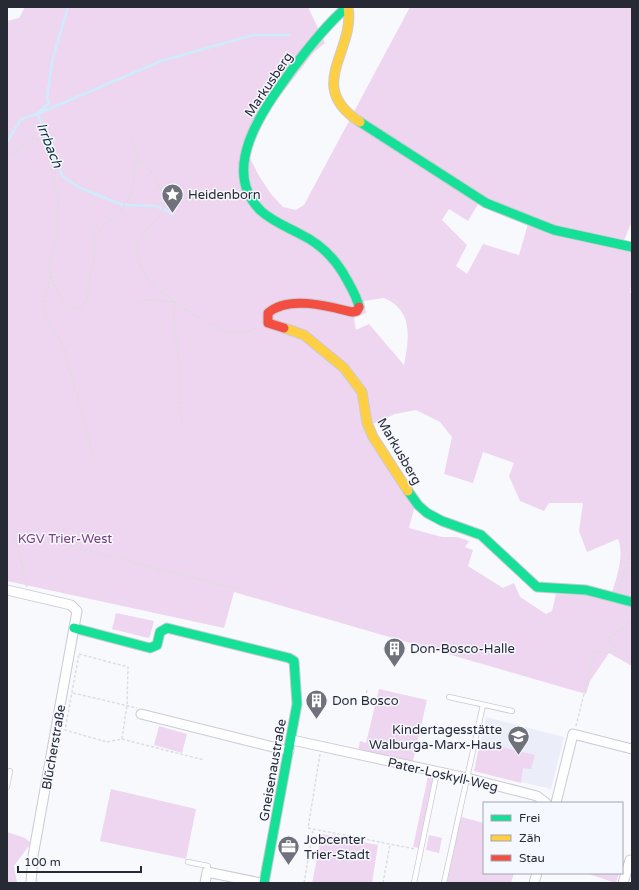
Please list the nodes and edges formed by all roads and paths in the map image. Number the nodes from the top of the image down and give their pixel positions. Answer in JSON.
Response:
{"nodes":[{"id":1,"x":348,"y":7,"type":"edge"},
{"id":2,"x":130,"y":137,"type":"dead end"},
{"id":3,"x":7,"y":156,"type":"edge"},
{"id":4,"x":138,"y":162,"type":"junction"},
{"id":5,"x":632,"y":247,"type":"edge"},
{"id":6,"x":51,"y":276,"type":"junction"},
{"id":7,"x":174,"y":302,"type":"junction"},
{"id":8,"x":136,"y":305,"type":"dead end"},
{"id":9,"x":268,"y":323,"type":"junction"},
{"id":10,"x":181,"y":427,"type":"dead end"},
{"id":11,"x":95,"y":460,"type":"dead end"},
{"id":12,"x":632,"y":548,"type":"edge"},
{"id":13,"x":631,"y":553,"type":"edge"},
{"id":14,"x":28,"y":584,"type":"dead end"},
{"id":15,"x":7,"y":590,"type":"edge"},
{"id":16,"x":241,"y":590,"type":"dead end"},
{"id":17,"x":616,"y":597,"type":"junction"},
{"id":18,"x":632,"y":602,"type":"edge"},
{"id":19,"x":632,"y":621,"type":"edge"},
{"id":20,"x":74,"y":628,"type":"junction"},
{"id":21,"x":367,"y":690,"type":"dead end"},
{"id":22,"x":72,"y":693,"type":"junction"},
{"id":23,"x":449,"y":697,"type":"dead end"},
{"id":24,"x":365,"y":703,"type":"dead end"},
{"id":25,"x":127,"y":705,"type":"junction"},
{"id":26,"x":483,"y":705,"type":"junction"},
{"id":27,"x":512,"y":711,"type":"dead end"},
{"id":28,"x":141,"y":714,"type":"joint"},
{"id":29,"x":573,"y":734,"type":"junction"},
{"id":30,"x":122,"y":739,"type":"junction"},
{"id":31,"x":292,"y":740,"type":"junction"},
{"id":32,"x":322,"y":746,"type":"junction"},
{"id":33,"x":632,"y":749,"type":"edge"},
{"id":34,"x":290,"y":751,"type":"junction"},
{"id":35,"x":204,"y":760,"type":"dead end"},
{"id":36,"x":10,"y":771,"type":"dead end"},
{"id":37,"x":437,"y":772,"type":"junction"},
{"id":38,"x":466,"y":778,"type":"junction"},
{"id":39,"x":7,"y":787,"type":"edge"},
{"id":40,"x":545,"y":802,"type":"edge"},
{"id":41,"x":556,"y":802,"type":"edge"},
{"id":42,"x":313,"y":829,"type":"junction"},
{"id":43,"x":390,"y":844,"type":"junction"},
{"id":44,"x":421,"y":850,"type":"junction"},
{"id":45,"x":628,"y":859,"type":"edge"},
{"id":46,"x":188,"y":862,"type":"dead end"},
{"id":47,"x":207,"y":872,"type":"junction"},
{"id":48,"x":32,"y":883,"type":"edge"},
{"id":49,"x":205,"y":883,"type":"edge"},
{"id":50,"x":261,"y":883,"type":"edge"},
{"id":51,"x":264,"y":883,"type":"edge"},
{"id":52,"x":304,"y":883,"type":"edge"},
{"id":53,"x":383,"y":883,"type":"edge"},
{"id":54,"x":414,"y":883,"type":"edge"},
{"id":55,"x":444,"y":883,"type":"edge"},
{"id":56,"x":623,"y":883,"type":"edge"}],
"edges":[{"from":1,"to":5,"type":"street","name":"Markusberg"},
{"from":1,"to":9,"type":"street","name":"Markusberg"},
{"from":2,"to":4,"type":"path"},
{"from":3,"to":6,"type":"path"},
{"from":4,"to":6,"type":"path"},
{"from":4,"to":7,"type":"path"},
{"from":6,"to":11,"type":"path"},
{"from":7,"to":8,"type":"path"},
{"from":7,"to":9,"type":"path"},
{"from":7,"to":10,"type":"path"},
{"from":9,"to":17,"type":"street","name":"Markusberg"},
{"from":12,"to":13,"type":"path"},
{"from":13,"to":17,"type":"path"},
{"from":14,"to":16,"type":"path"},
{"from":15,"to":20,"type":"street","name":"Blücherstraße"},
{"from":17,"to":18,"type":"street","name":"Markusberg"},
{"from":19,"to":29,"type":"path"},
{"from":20,"to":31,"type":"street","name":"Gneisenaustraße"},
{"from":20,"to":48,"type":"street","name":"Blücherstraße"},
{"from":21,"to":24,"type":"path"},
{"from":22,"to":25,"type":"path"},
{"from":22,"to":25,"type":"path"},
{"from":22,"to":30,"type":"path"},
{"from":23,"to":26,"type":"lane"},
{"from":25,"to":28,"type":"path"},
{"from":25,"to":30,"type":"path"},
{"from":26,"to":27,"type":"lane"},
{"from":26,"to":38,"type":"lane"},
{"from":28,"to":34,"type":"street"},
{"from":29,"to":33,"type":"street"},
{"from":29,"to":41,"type":"street"},
{"from":30,"to":35,"type":"path"},
{"from":31,"to":32,"type":"street","name":"Pater-Loskyll-Weg"},
{"from":31,"to":34,"type":"street","name":"Gneisenaustraße"},
{"from":32,"to":37,"type":"street","name":"Pater-Loskyll-Weg"},
{"from":32,"to":42,"type":"path"},
{"from":34,"to":51,"type":"street","name":"Gneisenaustraße"},
{"from":36,"to":39,"type":"lane"},
{"from":37,"to":38,"type":"street","name":"Pater-Loskyll-Weg"},
{"from":37,"to":44,"type":"lane"},
{"from":38,"to":40,"type":"street","name":"Pater-Loskyll-Weg"},
{"from":38,"to":55,"type":"lane"},
{"from":42,"to":43,"type":"path"},
{"from":42,"to":52,"type":"path"},
{"from":43,"to":44,"type":"path"},
{"from":43,"to":53,"type":"path"},
{"from":44,"to":54,"type":"lane"},
{"from":45,"to":56,"type":"street"},
{"from":46,"to":47,"type":"lane"},
{"from":47,"to":49,"type":"street"},
{"from":47,"to":50,"type":"street"}]}
